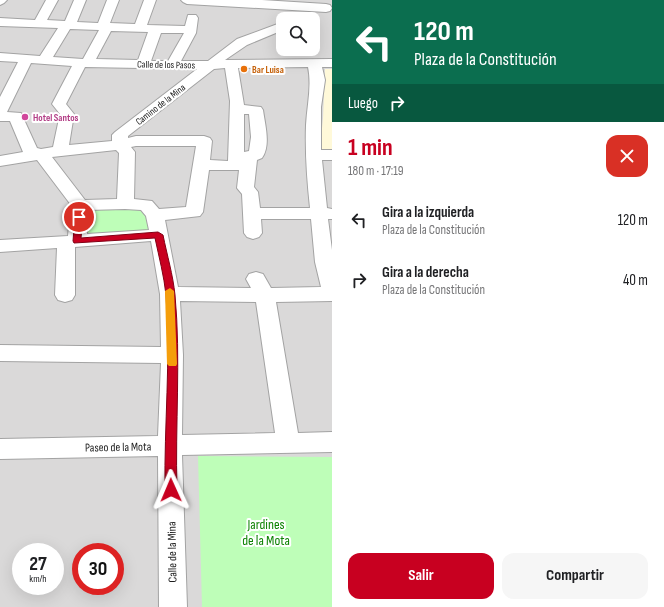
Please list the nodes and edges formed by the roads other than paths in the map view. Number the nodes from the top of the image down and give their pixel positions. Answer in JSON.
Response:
{"nodes":[{"id":1,"x":52,"y":0,"type":"edge"},
{"id":2,"x":80,"y":0,"type":"edge"},
{"id":3,"x":113,"y":0,"type":"edge"},
{"id":4,"x":150,"y":0,"type":"edge"},
{"id":5,"x":187,"y":0,"type":"edge"},
{"id":6,"x":195,"y":0,"type":"edge"},
{"id":7,"x":233,"y":1,"type":"edge"},
{"id":8,"x":312,"y":3,"type":"edge"},
{"id":9,"x":329,"y":7,"type":"edge"},
{"id":10,"x":316,"y":12,"type":"edge"},
{"id":11,"x":1,"y":23,"type":"edge"},
{"id":12,"x":39,"y":24,"type":"junction"},
{"id":13,"x":68,"y":25,"type":"junction"},
{"id":14,"x":103,"y":26,"type":"junction"},
{"id":15,"x":140,"y":28,"type":"junction"},
{"id":16,"x":156,"y":29,"type":"junction"},
{"id":17,"x":190,"y":29,"type":"junction"},
{"id":18,"x":276,"y":29,"type":"edge"},
{"id":19,"x":0,"y":57,"type":"edge"},
{"id":20,"x":26,"y":59,"type":"junction"},
{"id":21,"x":44,"y":60,"type":"junction"},
{"id":22,"x":84,"y":62,"type":"junction"},
{"id":23,"x":314,"y":63,"type":"junction"},
{"id":24,"x":332,"y":63,"type":"edge"},
{"id":25,"x":143,"y":64,"type":"junction"},
{"id":26,"x":172,"y":65,"type":"junction"},
{"id":27,"x":210,"y":65,"type":"junction"},
{"id":28,"x":231,"y":65,"type":"junction"},
{"id":29,"x":237,"y":109,"type":"junction"},
{"id":30,"x":0,"y":112,"type":"edge"},
{"id":31,"x":0,"y":116,"type":"edge"},
{"id":32,"x":120,"y":145,"type":"junction"},
{"id":33,"x":60,"y":151,"type":"junction"},
{"id":34,"x":42,"y":155,"type":"junction"},
{"id":35,"x":313,"y":155,"type":"junction"},
{"id":36,"x":332,"y":155,"type":"edge"},
{"id":37,"x":0,"y":161,"type":"edge"},
{"id":38,"x":202,"y":165,"type":"junction"},
{"id":39,"x":242,"y":166,"type":"junction"},
{"id":40,"x":125,"y":204,"type":"junction"},
{"id":41,"x":80,"y":205,"type":"junction"},
{"id":42,"x":251,"y":213,"type":"junction"},
{"id":43,"x":325,"y":214,"type":"edge"},
{"id":44,"x":157,"y":225,"type":"junction"},
{"id":45,"x":253,"y":233,"type":"dead end"},
{"id":46,"x":71,"y":242,"type":"junction"},
{"id":47,"x":0,"y":246,"type":"edge"},
{"id":48,"x":260,"y":287,"type":"junction"},
{"id":49,"x":170,"y":294,"type":"junction"},
{"id":50,"x":332,"y":294,"type":"edge"},
{"id":51,"x":65,"y":295,"type":"dead end"},
{"id":52,"x":0,"y":353,"type":"edge"},
{"id":53,"x":172,"y":355,"type":"junction"},
{"id":54,"x":288,"y":442,"type":"junction"},
{"id":55,"x":332,"y":442,"type":"edge"},
{"id":56,"x":170,"y":446,"type":"junction"},
{"id":57,"x":0,"y":449,"type":"edge"},
{"id":58,"x":173,"y":607,"type":"edge"}],
"edges":[{"from":1,"to":12,"type":"street"},
{"from":2,"to":13,"type":"street"},
{"from":3,"to":14,"type":"street"},
{"from":4,"to":15,"type":"street"},
{"from":5,"to":6,"type":"street"},
{"from":6,"to":7,"type":"street"},
{"from":6,"to":17,"type":"street"},
{"from":7,"to":8,"type":"street"},
{"from":8,"to":9,"type":"street"},
{"from":9,"to":10,"type":"street"},
{"from":11,"to":12,"type":"street"},
{"from":12,"to":13,"type":"street"},
{"from":13,"to":14,"type":"street"},
{"from":13,"to":21,"type":"street"},
{"from":14,"to":15,"type":"street"},
{"from":14,"to":22,"type":"street"},
{"from":15,"to":16,"type":"street"},
{"from":16,"to":17,"type":"street"},
{"from":16,"to":25,"type":"street"},
{"from":17,"to":26,"type":"street"},
{"from":18,"to":27,"type":"street","name":"Camino de la Mina"},
{"from":19,"to":20,"type":"street","name":"Calle de los Pasos"},
{"from":20,"to":21,"type":"street","name":"Calle de los Pasos"},
{"from":20,"to":30,"type":"street"},
{"from":21,"to":22,"type":"street","name":"Calle de los Pasos"},
{"from":22,"to":25,"type":"street","name":"Calle de los Pasos"},
{"from":22,"to":33,"type":"street"},
{"from":23,"to":24,"type":"street","name":"Calle de los Pasos"},
{"from":23,"to":28,"type":"street","name":"Calle de los Pasos"},
{"from":23,"to":35,"type":"street"},
{"from":25,"to":26,"type":"street","name":"Calle de los Pasos"},
{"from":26,"to":27,"type":"street","name":"Calle de los Pasos"},
{"from":27,"to":28,"type":"street","name":"Calle de los Pasos"},
{"from":27,"to":32,"type":"street","name":"Camino de la Mina"},
{"from":28,"to":29,"type":"street"},
{"from":29,"to":39,"type":"street"},
{"from":29,"to":39,"type":"street"},
{"from":31,"to":34,"type":"street"},
{"from":32,"to":33,"type":"street"},
{"from":32,"to":38,"type":"street"},
{"from":32,"to":40,"type":"street"},
{"from":33,"to":34,"type":"street"},
{"from":34,"to":37,"type":"street"},
{"from":34,"to":41,"type":"street"},
{"from":35,"to":36,"type":"street"},
{"from":35,"to":43,"type":"street"},
{"from":38,"to":39,"type":"street"},
{"from":38,"to":44,"type":"street"},
{"from":39,"to":42,"type":"street"},
{"from":40,"to":41,"type":"street"},
{"from":40,"to":44,"type":"street"},
{"from":41,"to":46,"type":"street"},
{"from":42,"to":43,"type":"street"},
{"from":42,"to":45,"type":"street"},
{"from":43,"to":50,"type":"street"},
{"from":44,"to":46,"type":"street"},
{"from":44,"to":49,"type":"street","name":"Calle de la Mina"},
{"from":46,"to":47,"type":"street"},
{"from":46,"to":51,"type":"street"},
{"from":48,"to":49,"type":"street"},
{"from":48,"to":50,"type":"street"},
{"from":48,"to":54,"type":"street"},
{"from":49,"to":53,"type":"street","name":"Calle de la Mina"},
{"from":52,"to":53,"type":"street"},
{"from":53,"to":56,"type":"street","name":"Calle de la Mina"},
{"from":54,"to":55,"type":"street","name":"Paseo de la Mota"},
{"from":54,"to":56,"type":"street","name":"Paseo de la Mota"},
{"from":56,"to":57,"type":"street","name":"Paseo de la Mota"},
{"from":56,"to":58,"type":"street","name":"Calle de la Mina"}]}
